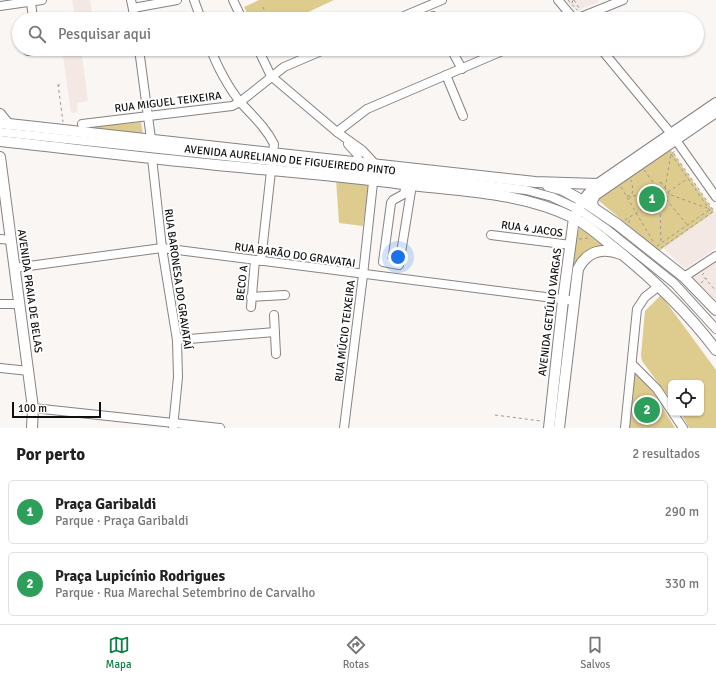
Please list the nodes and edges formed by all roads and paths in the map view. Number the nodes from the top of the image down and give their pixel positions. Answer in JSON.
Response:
{"nodes":[{"id":1,"x":42,"y":0,"type":"edge"},
{"id":2,"x":177,"y":0,"type":"edge"},
{"id":3,"x":194,"y":0,"type":"edge"},
{"id":4,"x":233,"y":0,"type":"edge"},
{"id":5,"x":442,"y":0,"type":"edge"},
{"id":6,"x":558,"y":0,"type":"edge"},
{"id":7,"x":573,"y":0,"type":"edge"},
{"id":8,"x":622,"y":0,"type":"edge"},
{"id":9,"x":20,"y":1,"type":"edge"},
{"id":10,"x":569,"y":1,"type":"edge"},
{"id":11,"x":31,"y":2,"type":"junction"},
{"id":12,"x":132,"y":4,"type":"edge"},
{"id":13,"x":572,"y":4,"type":"junction"},
{"id":14,"x":0,"y":6,"type":"edge"},
{"id":15,"x":263,"y":7,"type":"dead end"},
{"id":16,"x":32,"y":12,"type":"edge"},
{"id":17,"x":198,"y":12,"type":"edge"},
{"id":18,"x":239,"y":12,"type":"edge"},
{"id":19,"x":265,"y":12,"type":"dead end"},
{"id":20,"x":414,"y":12,"type":"edge"},
{"id":21,"x":569,"y":12,"type":"edge"},
{"id":22,"x":592,"y":12,"type":"edge"},
{"id":23,"x":140,"y":56,"type":"edge"},
{"id":24,"x":213,"y":56,"type":"edge"},
{"id":25,"x":262,"y":56,"type":"edge"},
{"id":26,"x":310,"y":56,"type":"edge"},
{"id":27,"x":455,"y":56,"type":"edge"},
{"id":28,"x":490,"y":56,"type":"edge"},
{"id":29,"x":607,"y":56,"type":"edge"},
{"id":30,"x":462,"y":68,"type":"junction"},
{"id":31,"x":446,"y":75,"type":"junction"},
{"id":32,"x":272,"y":76,"type":"junction"},
{"id":33,"x":58,"y":84,"type":"dead end"},
{"id":34,"x":60,"y":84,"type":"dead end"},
{"id":35,"x":58,"y":88,"type":"junction"},
{"id":36,"x":60,"y":88,"type":"dead end"},
{"id":37,"x":240,"y":102,"type":"junction"},
{"id":38,"x":716,"y":103,"type":"edge"},
{"id":39,"x":716,"y":112,"type":"edge"},
{"id":40,"x":0,"y":114,"type":"edge"},
{"id":41,"x":62,"y":115,"type":"dead end"},
{"id":42,"x":148,"y":115,"type":"junction"},
{"id":43,"x":463,"y":116,"type":"dead end"},
{"id":44,"x":4,"y":124,"type":"edge"},
{"id":45,"x":82,"y":124,"type":"dead end"},
{"id":46,"x":0,"y":132,"type":"edge"},
{"id":47,"x":337,"y":132,"type":"junction"},
{"id":48,"x":673,"y":136,"type":"junction"},
{"id":49,"x":150,"y":139,"type":"junction"},
{"id":50,"x":0,"y":141,"type":"edge"},
{"id":51,"x":670,"y":149,"type":"dead end"},
{"id":52,"x":672,"y":153,"type":"junction"},
{"id":53,"x":0,"y":157,"type":"edge"},
{"id":54,"x":152,"y":158,"type":"junction"},
{"id":55,"x":273,"y":162,"type":"junction"},
{"id":56,"x":359,"y":162,"type":"junction"},
{"id":57,"x":683,"y":167,"type":"junction"},
{"id":58,"x":642,"y":168,"type":"dead end"},
{"id":59,"x":681,"y":169,"type":"junction"},
{"id":60,"x":374,"y":172,"type":"junction"},
{"id":61,"x":630,"y":177,"type":"dead end"},
{"id":62,"x":688,"y":179,"type":"junction"},
{"id":63,"x":693,"y":181,"type":"junction"},
{"id":64,"x":535,"y":182,"type":"junction"},
{"id":65,"x":690,"y":183,"type":"junction"},
{"id":66,"x":598,"y":184,"type":"junction"},
{"id":67,"x":409,"y":185,"type":"junction"},
{"id":68,"x":620,"y":185,"type":"dead end"},
{"id":69,"x":655,"y":186,"type":"junction"},
{"id":70,"x":665,"y":188,"type":"junction"},
{"id":71,"x":668,"y":192,"type":"junction"},
{"id":72,"x":656,"y":195,"type":"junction"},
{"id":73,"x":670,"y":195,"type":"junction"},
{"id":74,"x":406,"y":196,"type":"junction"},
{"id":75,"x":626,"y":196,"type":"junction"},
{"id":76,"x":632,"y":196,"type":"junction"},
{"id":77,"x":716,"y":197,"type":"edge"},
{"id":78,"x":665,"y":198,"type":"junction"},
{"id":79,"x":658,"y":199,"type":"junction"},
{"id":80,"x":629,"y":200,"type":"junction"},
{"id":81,"x":660,"y":202,"type":"junction"},
{"id":82,"x":593,"y":207,"type":"junction"},
{"id":83,"x":712,"y":208,"type":"junction"},
{"id":84,"x":708,"y":209,"type":"junction"},
{"id":85,"x":579,"y":210,"type":"junction"},
{"id":86,"x":636,"y":212,"type":"junction"},
{"id":87,"x":711,"y":213,"type":"junction"},
{"id":88,"x":630,"y":217,"type":"junction"},
{"id":89,"x":617,"y":224,"type":"junction"},
{"id":90,"x":688,"y":225,"type":"junction"},
{"id":91,"x":629,"y":226,"type":"dead end"},
{"id":92,"x":690,"y":228,"type":"junction"},
{"id":93,"x":491,"y":234,"type":"dead end"},
{"id":94,"x":593,"y":237,"type":"dead end"},
{"id":95,"x":0,"y":239,"type":"edge"},
{"id":96,"x":11,"y":240,"type":"junction"},
{"id":97,"x":652,"y":240,"type":"dead end"},
{"id":98,"x":661,"y":244,"type":"junction"},
{"id":99,"x":571,"y":245,"type":"junction"},
{"id":100,"x":657,"y":247,"type":"dead end"},
{"id":101,"x":162,"y":248,"type":"junction"},
{"id":102,"x":658,"y":250,"type":"dead end"},
{"id":103,"x":624,"y":256,"type":"junction"},
{"id":104,"x":716,"y":256,"type":"edge"},
{"id":105,"x":258,"y":261,"type":"junction"},
{"id":106,"x":390,"y":263,"type":"junction"},
{"id":107,"x":14,"y":268,"type":"junction"},
{"id":108,"x":704,"y":273,"type":"dead end"},
{"id":109,"x":363,"y":275,"type":"junction"},
{"id":110,"x":389,"y":278,"type":"junction"},
{"id":111,"x":684,"y":278,"type":"junction"},
{"id":112,"x":706,"y":279,"type":"junction"},
{"id":113,"x":699,"y":284,"type":"dead end"},
{"id":114,"x":659,"y":286,"type":"junction"},
{"id":115,"x":716,"y":291,"type":"edge"},
{"id":116,"x":285,"y":295,"type":"dead end"},
{"id":117,"x":251,"y":297,"type":"junction"},
{"id":118,"x":568,"y":300,"type":"junction"},
{"id":119,"x":0,"y":304,"type":"edge"},
{"id":120,"x":20,"y":304,"type":"junction"},
{"id":121,"x":251,"y":307,"type":"dead end"},
{"id":122,"x":716,"y":310,"type":"edge"},
{"id":123,"x":274,"y":315,"type":"dead end"},
{"id":124,"x":716,"y":329,"type":"edge"},
{"id":125,"x":275,"y":332,"type":"junction"},
{"id":126,"x":177,"y":340,"type":"junction"},
{"id":127,"x":716,"y":350,"type":"edge"},
{"id":128,"x":276,"y":354,"type":"dead end"},
{"id":129,"x":632,"y":364,"type":"junction"},
{"id":130,"x":0,"y":368,"type":"edge"},
{"id":131,"x":28,"y":371,"type":"junction"},
{"id":132,"x":668,"y":406,"type":"edge"},
{"id":133,"x":33,"y":408,"type":"junction"},
{"id":134,"x":495,"y":416,"type":"dead end"},
{"id":135,"x":675,"y":416,"type":"edge"},
{"id":136,"x":173,"y":425,"type":"edge"},
{"id":137,"x":549,"y":425,"type":"edge"},
{"id":138,"x":32,"y":428,"type":"edge"},
{"id":139,"x":220,"y":428,"type":"edge"},
{"id":140,"x":344,"y":428,"type":"edge"},
{"id":141,"x":559,"y":428,"type":"edge"},
{"id":142,"x":624,"y":428,"type":"edge"},
{"id":143,"x":683,"y":428,"type":"edge"}],
"edges":[{"from":1,"to":11,"type":"street"},
{"from":2,"to":12,"type":"street"},
{"from":3,"to":17,"type":"street"},
{"from":4,"to":18,"type":"street"},
{"from":5,"to":20,"type":"street"},
{"from":6,"to":21,"type":"street"},
{"from":7,"to":10,"type":"path"},
{"from":7,"to":13,"type":"path"},
{"from":7,"to":13,"type":"path"},
{"from":8,"to":22,"type":"street"},
{"from":9,"to":11,"type":"street"},
{"from":9,"to":14,"type":"street"},
{"from":10,"to":13,"type":"path"},
{"from":11,"to":16,"type":"street"},
{"from":15,"to":19,"type":"path"},
{"from":23,"to":42,"type":"street"},
{"from":24,"to":37,"type":"street"},
{"from":25,"to":32,"type":"street"},
{"from":26,"to":32,"type":"street","name":"RUA MIGUEL TEIXEIRA"},
{"from":27,"to":30,"type":"street"},
{"from":28,"to":30,"type":"street"},
{"from":29,"to":48,"type":"street"},
{"from":30,"to":31,"type":"street"},
{"from":31,"to":43,"type":"street"},
{"from":31,"to":47,"type":"street"},
{"from":32,"to":37,"type":"street","name":"RUA MIGUEL TEIXEIRA"},
{"from":32,"to":47,"type":"street"},
{"from":33,"to":35,"type":"path"},
{"from":34,"to":35,"type":"path"},
{"from":35,"to":36,"type":"path"},
{"from":35,"to":41,"type":"path"},
{"from":37,"to":42,"type":"street","name":"RUA MIGUEL TEIXEIRA"},
{"from":37,"to":55,"type":"street"},
{"from":38,"to":48,"type":"main road"},
{"from":39,"to":48,"type":"main road"},
{"from":40,"to":44,"type":"main road"},
{"from":42,"to":45,"type":"street","name":"RUA MIGUEL TEIXEIRA"},
{"from":42,"to":49,"type":"street"},
{"from":44,"to":49,"type":"main road","name":"AVENIDA AURELIANO DE FIGUEIREDO PINTO"},
{"from":46,"to":55,"type":"street"},
{"from":47,"to":56,"type":"street"},
{"from":47,"to":60,"type":"street"},
{"from":48,"to":66,"type":"main road"},
{"from":48,"to":77,"type":"street"},
{"from":48,"to":82,"type":"main road"},
{"from":49,"to":55,"type":"main road","name":"AVENIDA AURELIANO DE FIGUEIREDO PINTO"},
{"from":50,"to":54,"type":"main road","name":"AVENIDA AURELIANO DE FIGUEIREDO PINTO"},
{"from":51,"to":52,"type":"path"},
{"from":52,"to":57,"type":"path"},
{"from":52,"to":59,"type":"path"},
{"from":52,"to":70,"type":"path"},
{"from":53,"to":96,"type":"main road","name":"AVENIDA PRAIA DE BELAS"},
{"from":54,"to":55,"type":"main road","name":"AVENIDA AURELIANO DE FIGUEIREDO PINTO"},
{"from":54,"to":101,"type":"street","name":"RUA BARONESA DO GRAVATAÍ"},
{"from":55,"to":56,"type":"main road","name":"AVENIDA AURELIANO DE FIGUEIREDO PINTO"},
{"from":55,"to":60,"type":"main road","name":"AVENIDA AURELIANO DE FIGUEIREDO PINTO"},
{"from":55,"to":105,"type":"street","name":"BECO A"},
{"from":56,"to":60,"type":"main road","name":"AVENIDA AURELIANO DE FIGUEIREDO PINTO"},
{"from":57,"to":59,"type":"path"},
{"from":57,"to":63,"type":"path"},
{"from":58,"to":69,"type":"path"},
{"from":59,"to":62,"type":"path"},
{"from":60,"to":64,"type":"main road","name":"AVENIDA AURELIANO DE FIGUEIREDO PINTO"},
{"from":60,"to":67,"type":"main road","name":"AVENIDA AURELIANO DE FIGUEIREDO PINTO"},
{"from":60,"to":85,"type":"street"},
{"from":60,"to":109,"type":"street","name":"RUA MÚCIO TEIXEIRA"},
{"from":61,"to":76,"type":"path"},
{"from":62,"to":65,"type":"path"},
{"from":62,"to":71,"type":"path"},
{"from":63,"to":65,"type":"path"},
{"from":63,"to":83,"type":"path"},
{"from":64,"to":66,"type":"main road","name":"AVENIDA AURELIANO DE FIGUEIREDO PINTO"},
{"from":64,"to":85,"type":"main road","name":"AVENIDA AURELIANO DE FIGUEIREDO PINTO"},
{"from":65,"to":84,"type":"path"},
{"from":66,"to":85,"type":"main road"},
{"from":67,"to":74,"type":"street"},
{"from":67,"to":85,"type":"main road","name":"AVENIDA AURELIANO DE FIGUEIREDO PINTO"},
{"from":68,"to":75,"type":"path"},
{"from":69,"to":70,"type":"path"},
{"from":69,"to":72,"type":"path"},
{"from":70,"to":71,"type":"path"},
{"from":71,"to":73,"type":"path"},
{"from":72,"to":76,"type":"path"},
{"from":72,"to":79,"type":"path"},
{"from":73,"to":78,"type":"path"},
{"from":73,"to":84,"type":"path"},
{"from":74,"to":106,"type":"street"},
{"from":74,"to":106,"type":"street"},
{"from":75,"to":76,"type":"path"},
{"from":75,"to":80,"type":"path"},
{"from":76,"to":80,"type":"path"},
{"from":78,"to":81,"type":"path"},
{"from":78,"to":90,"type":"path"},
{"from":79,"to":81,"type":"path"},
{"from":79,"to":86,"type":"path"},
{"from":80,"to":86,"type":"path"},
{"from":81,"to":98,"type":"path"},
{"from":82,"to":85,"type":"main road"},
{"from":82,"to":89,"type":"main road"},
{"from":83,"to":84,"type":"path"},
{"from":83,"to":87,"type":"path"},
{"from":84,"to":87,"type":"path"},
{"from":84,"to":90,"type":"path"},
{"from":85,"to":99,"type":"main road","name":"AVENIDA GETÚLIO VARGAS"},
{"from":85,"to":103,"type":"main road"},
{"from":85,"to":124,"type":"street"},
{"from":86,"to":88,"type":"path"},
{"from":86,"to":97,"type":"path"},
{"from":87,"to":92,"type":"path"},
{"from":88,"to":89,"type":"path"},
{"from":88,"to":91,"type":"path"},
{"from":89,"to":111,"type":"main road"},
{"from":90,"to":92,"type":"path"},
{"from":90,"to":98,"type":"path"},
{"from":92,"to":102,"type":"path"},
{"from":93,"to":99,"type":"street","name":"RUA 4 JACOS"},
{"from":94,"to":99,"type":"path"},
{"from":95,"to":96,"type":"street"},
{"from":96,"to":107,"type":"main road","name":"AVENIDA PRAIA DE BELAS"},
{"from":98,"to":100,"type":"path"},
{"from":99,"to":118,"type":"main road","name":"AVENIDA GETÚLIO VARGAS"},
{"from":101,"to":105,"type":"street","name":"RUA BARÃO DO GRAVATAI"},
{"from":101,"to":107,"type":"street","name":"RUA BARÃO DO GRAVATAI"},
{"from":101,"to":126,"type":"street","name":"RUA BARONESA DO GRAVATAÍ"},
{"from":103,"to":114,"type":"main road"},
{"from":103,"to":118,"type":"main road","name":"AVENIDA GETÚLIO VARGAS"},
{"from":104,"to":111,"type":"street"},
{"from":105,"to":109,"type":"street","name":"RUA BARÃO DO GRAVATAI"},
{"from":105,"to":117,"type":"street","name":"BECO A"},
{"from":106,"to":110,"type":"street"},
{"from":107,"to":120,"type":"main road","name":"AVENIDA PRAIA DE BELAS"},
{"from":108,"to":112,"type":"path"},
{"from":109,"to":110,"type":"street","name":"RUA BARÃO DO GRAVATAI"},
{"from":109,"to":140,"type":"street","name":"RUA MÚCIO TEIXEIRA"},
{"from":110,"to":118,"type":"street","name":"RUA BARÃO DO GRAVATAI"},
{"from":111,"to":122,"type":"main road"},
{"from":112,"to":113,"type":"path"},
{"from":112,"to":115,"type":"path"},
{"from":114,"to":127,"type":"main road"},
{"from":114,"to":129,"type":"street"},
{"from":116,"to":117,"type":"street"},
{"from":117,"to":121,"type":"street","name":"BECO A"},
{"from":118,"to":137,"type":"main road","name":"AVENIDA GETÚLIO VARGAS"},
{"from":118,"to":141,"type":"main road","name":"AVENIDA GETÚLIO VARGAS"},
{"from":119,"to":120,"type":"street"},
{"from":120,"to":131,"type":"main road","name":"AVENIDA PRAIA DE BELAS"},
{"from":123,"to":125,"type":"street"},
{"from":125,"to":126,"type":"street"},
{"from":125,"to":128,"type":"street"},
{"from":126,"to":136,"type":"street","name":"RUA BARONESA DO GRAVATAÍ"},
{"from":129,"to":132,"type":"street"},
{"from":129,"to":142,"type":"street"},
{"from":130,"to":131,"type":"street"},
{"from":131,"to":133,"type":"main road","name":"AVENIDA PRAIA DE BELAS"},
{"from":133,"to":136,"type":"street"},
{"from":133,"to":138,"type":"main road","name":"AVENIDA PRAIA DE BELAS"},
{"from":134,"to":137,"type":"path"},
{"from":135,"to":143,"type":"street"},
{"from":136,"to":139,"type":"street"}]}
